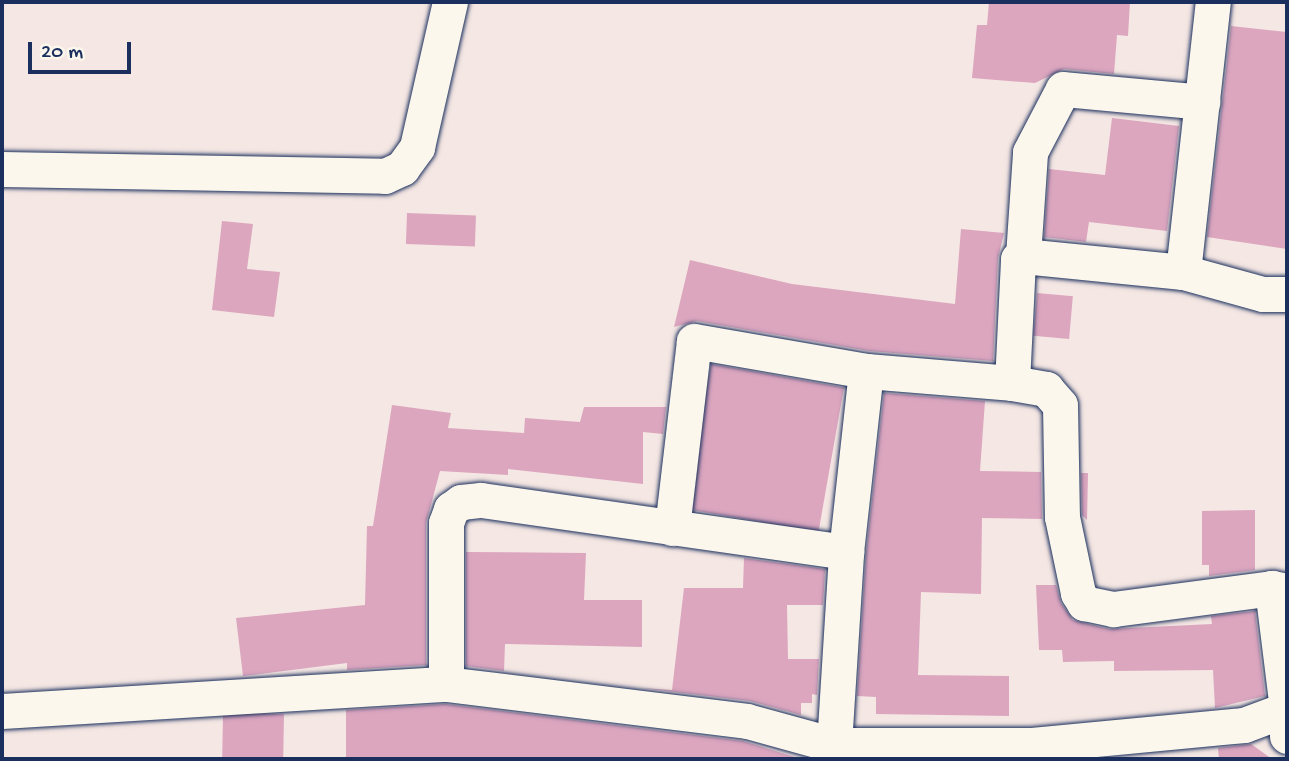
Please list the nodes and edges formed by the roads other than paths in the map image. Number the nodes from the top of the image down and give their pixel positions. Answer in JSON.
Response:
{"nodes":[{"id":1,"x":450,"y":2,"type":"edge"},
{"id":2,"x":1213,"y":2,"type":"edge"},
{"id":3,"x":1202,"y":102,"type":"junction"},
{"id":4,"x":2,"y":169,"type":"edge"},
{"id":5,"x":1023,"y":256,"type":"junction"},
{"id":6,"x":1183,"y":272,"type":"junction"},
{"id":7,"x":1287,"y":293,"type":"edge"},
{"id":8,"x":866,"y":372,"type":"junction"},
{"id":9,"x":1012,"y":383,"type":"junction"},
{"id":10,"x":673,"y":528,"type":"junction"},
{"id":11,"x":846,"y":552,"type":"junction"},
{"id":12,"x":1280,"y":590,"type":"edge"},
{"id":13,"x":446,"y":684,"type":"junction"},
{"id":14,"x":1287,"y":709,"type":"edge"},
{"id":15,"x":2,"y":711,"type":"edge"},
{"id":16,"x":1287,"y":736,"type":"edge"},
{"id":17,"x":817,"y":747,"type":"edge"},
{"id":18,"x":1033,"y":752,"type":"edge"}],
"edges":[{"from":1,"to":4,"type":"street"},
{"from":2,"to":3,"type":"street"},
{"from":3,"to":5,"type":"street"},
{"from":3,"to":6,"type":"street"},
{"from":5,"to":6,"type":"street"},
{"from":5,"to":9,"type":"street"},
{"from":6,"to":7,"type":"street"},
{"from":8,"to":9,"type":"street"},
{"from":8,"to":10,"type":"street"},
{"from":8,"to":11,"type":"street"},
{"from":9,"to":12,"type":"street"},
{"from":10,"to":11,"type":"street"},
{"from":10,"to":13,"type":"street"},
{"from":11,"to":17,"type":"street"},
{"from":12,"to":14,"type":"street"},
{"from":13,"to":15,"type":"street"},
{"from":13,"to":17,"type":"street"},
{"from":14,"to":16,"type":"street"},
{"from":14,"to":18,"type":"street"},
{"from":17,"to":18,"type":"street"}]}
